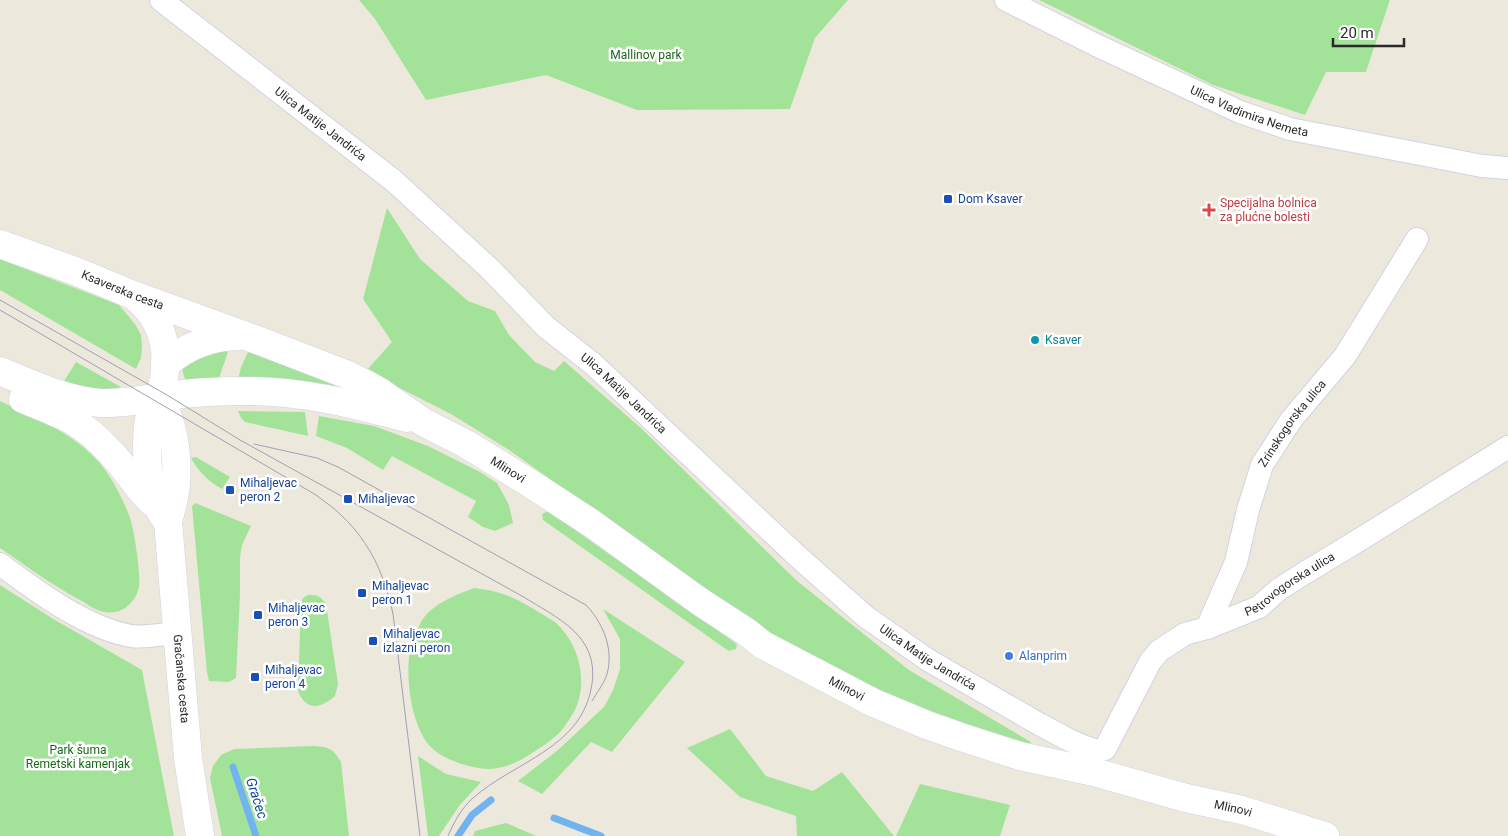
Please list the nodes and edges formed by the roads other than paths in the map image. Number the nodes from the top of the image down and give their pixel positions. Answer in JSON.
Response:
{"nodes":[{"id":1,"x":161,"y":0,"type":"edge"},
{"id":2,"x":1006,"y":0,"type":"edge"},
{"id":3,"x":1508,"y":168,"type":"edge"},
{"id":4,"x":1417,"y":239,"type":"dead end"},
{"id":5,"x":0,"y":244,"type":"edge"},
{"id":6,"x":133,"y":295,"type":"junction"},
{"id":7,"x":245,"y":336,"type":"junction"},
{"id":8,"x":165,"y":365,"type":"junction"},
{"id":9,"x":0,"y":371,"type":"edge"},
{"id":10,"x":0,"y":385,"type":"edge"},
{"id":11,"x":159,"y":397,"type":"junction"},
{"id":12,"x":423,"y":422,"type":"junction"},
{"id":13,"x":1508,"y":447,"type":"edge"},
{"id":14,"x":162,"y":514,"type":"junction"},
{"id":15,"x":0,"y":564,"type":"edge"},
{"id":16,"x":1207,"y":628,"type":"junction"},
{"id":17,"x":177,"y":633,"type":"junction"},
{"id":18,"x":1105,"y":749,"type":"joint"},
{"id":19,"x":200,"y":836,"type":"edge"},
{"id":20,"x":1325,"y":836,"type":"edge"}],
"edges":[{"from":1,"to":18,"type":"street","name":"Ulica Matije Jandrića"},
{"from":2,"to":3,"type":"street","name":"Ulica Vladimira Nemeta"},
{"from":4,"to":16,"type":"street","name":"Zrinskogorska ulica"},
{"from":5,"to":6,"type":"main road","name":"Ksaverska cesta"},
{"from":6,"to":7,"type":"main road","name":"Ksaverska cesta"},
{"from":6,"to":8,"type":"main road","name":"Gračanska cesta"},
{"from":7,"to":8,"type":"main road"},
{"from":7,"to":12,"type":"main road","name":"Mlinovi"},
{"from":8,"to":11,"type":"main road","name":"Gračanska cesta"},
{"from":9,"to":11,"type":"main road"},
{"from":10,"to":14,"type":"main road"},
{"from":11,"to":12,"type":"main road","name":"Mlinovi"},
{"from":11,"to":14,"type":"main road","name":"Gračanska cesta"},
{"from":12,"to":20,"type":"main road","name":"Mlinovi"},
{"from":13,"to":16,"type":"street","name":"Petrovogorska ulica"},
{"from":14,"to":17,"type":"main road","name":"Gračanska cesta"},
{"from":15,"to":17,"type":"street"},
{"from":16,"to":18,"type":"street","name":"Petrovogorska ulica"},
{"from":17,"to":19,"type":"main road","name":"Gračanska cesta"}]}
